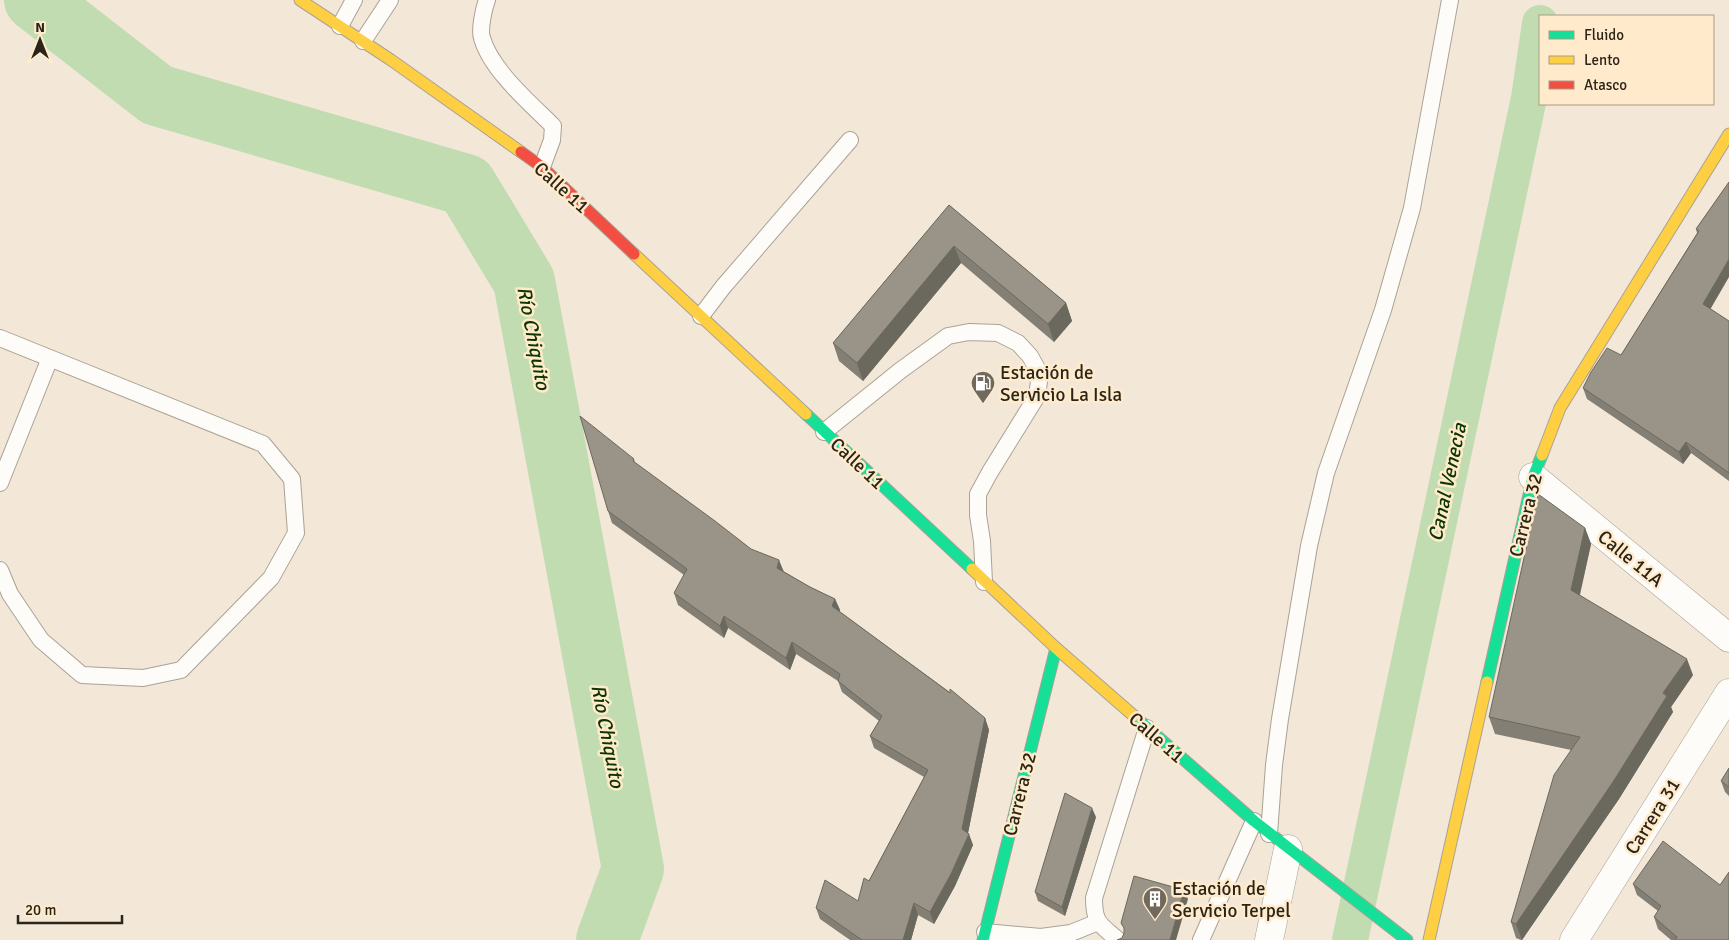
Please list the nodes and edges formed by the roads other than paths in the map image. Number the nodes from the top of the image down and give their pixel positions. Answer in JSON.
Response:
{"nodes":[{"id":1,"x":300,"y":0,"type":"edge"},
{"id":2,"x":354,"y":0,"type":"edge"},
{"id":3,"x":390,"y":0,"type":"edge"},
{"id":4,"x":487,"y":0,"type":"edge"},
{"id":5,"x":1450,"y":0,"type":"edge"},
{"id":6,"x":340,"y":26,"type":"junction"},
{"id":7,"x":363,"y":41,"type":"junction"},
{"id":8,"x":1729,"y":134,"type":"edge"},
{"id":9,"x":850,"y":140,"type":"dead end"},
{"id":10,"x":542,"y":167,"type":"junction"},
{"id":11,"x":701,"y":316,"type":"junction"},
{"id":12,"x":0,"y":338,"type":"edge"},
{"id":13,"x":50,"y":358,"type":"junction"},
{"id":14,"x":824,"y":432,"type":"junction"},
{"id":15,"x":1533,"y":478,"type":"junction"},
{"id":16,"x":0,"y":483,"type":"edge"},
{"id":17,"x":0,"y":570,"type":"edge"},
{"id":18,"x":984,"y":582,"type":"junction"},
{"id":19,"x":1729,"y":638,"type":"edge"},
{"id":20,"x":1056,"y":648,"type":"junction"},
{"id":21,"x":1729,"y":693,"type":"edge"},
{"id":22,"x":1147,"y":728,"type":"junction"},
{"id":23,"x":1254,"y":821,"type":"junction"},
{"id":24,"x":1278,"y":841,"type":"junction"},
{"id":25,"x":1098,"y":922,"type":"junction"},
{"id":26,"x":984,"y":936,"type":"edge"},
{"id":27,"x":1118,"y":940,"type":"edge"},
{"id":28,"x":1200,"y":940,"type":"edge"},
{"id":29,"x":1269,"y":940,"type":"edge"},
{"id":30,"x":1407,"y":940,"type":"edge"},
{"id":31,"x":1429,"y":940,"type":"edge"},
{"id":32,"x":1574,"y":940,"type":"edge"}],
"edges":[{"from":1,"to":6,"type":"main road","name":"Calle 11"},
{"from":2,"to":6,"type":"lane"},
{"from":3,"to":7,"type":"lane"},
{"from":4,"to":10,"type":"lane"},
{"from":5,"to":24,"type":"lane"},
{"from":6,"to":7,"type":"main road","name":"Calle 11"},
{"from":7,"to":10,"type":"main road","name":"Calle 11"},
{"from":8,"to":15,"type":"main road","name":"Carrera 32"},
{"from":9,"to":11,"type":"lane"},
{"from":10,"to":11,"type":"main road","name":"Calle 11"},
{"from":11,"to":14,"type":"main road","name":"Calle 11"},
{"from":12,"to":13,"type":"lane"},
{"from":13,"to":16,"type":"lane"},
{"from":13,"to":17,"type":"lane"},
{"from":14,"to":18,"type":"main road","name":"Calle 11"},
{"from":14,"to":18,"type":"lane"},
{"from":15,"to":19,"type":"street","name":"Calle 11A"},
{"from":15,"to":31,"type":"main road","name":"Carrera 32"},
{"from":18,"to":20,"type":"main road","name":"Calle 11"},
{"from":20,"to":22,"type":"main road","name":"Calle 11"},
{"from":20,"to":26,"type":"main road","name":"Carrera 32"},
{"from":21,"to":32,"type":"street","name":"Carrera 31"},
{"from":22,"to":23,"type":"main road","name":"Calle 11"},
{"from":22,"to":25,"type":"lane"},
{"from":23,"to":24,"type":"main road","name":"Calle 11"},
{"from":23,"to":28,"type":"lane"},
{"from":24,"to":29,"type":"street"},
{"from":24,"to":30,"type":"main road","name":"Calle 11"},
{"from":25,"to":26,"type":"lane"},
{"from":25,"to":27,"type":"lane"}]}
